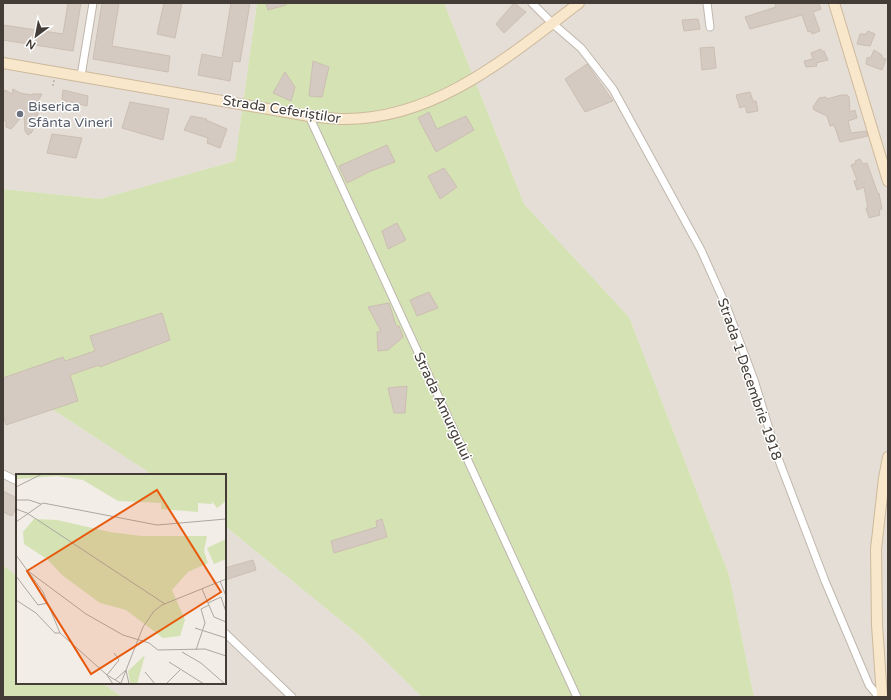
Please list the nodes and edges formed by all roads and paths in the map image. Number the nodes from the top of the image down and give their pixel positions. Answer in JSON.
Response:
{"nodes":[{"id":1,"x":92,"y":3,"type":"edge"},
{"id":2,"x":532,"y":3,"type":"edge"},
{"id":3,"x":580,"y":3,"type":"edge"},
{"id":4,"x":708,"y":3,"type":"edge"},
{"id":5,"x":834,"y":3,"type":"edge"},
{"id":6,"x":552,"y":23,"type":"junction"},
{"id":7,"x":710,"y":27,"type":"dead end"},
{"id":8,"x":3,"y":63,"type":"edge"},
{"id":9,"x":81,"y":76,"type":"junction"},
{"id":10,"x":309,"y":116,"type":"junction"},
{"id":11,"x":888,"y":181,"type":"edge"},
{"id":12,"x":888,"y":457,"type":"edge"},
{"id":13,"x":3,"y":474,"type":"edge"},
{"id":14,"x":16,"y":480,"type":"edge"},
{"id":15,"x":226,"y":634,"type":"edge"},
{"id":16,"x":292,"y":697,"type":"edge"},
{"id":17,"x":577,"y":697,"type":"edge"},
{"id":18,"x":881,"y":697,"type":"edge"}],
"edges":[{"from":1,"to":9,"type":"street"},
{"from":2,"to":6,"type":"street","name":"Strada 1 Decembrie 1918"},
{"from":3,"to":6,"type":"street","name":"Strada Ceferiștilor"},
{"from":4,"to":7,"type":"street"},
{"from":5,"to":11,"type":"street"},
{"from":6,"to":10,"type":"street","name":"Strada Ceferiștilor"},
{"from":6,"to":18,"type":"street","name":"Strada 1 Decembrie 1918"},
{"from":8,"to":9,"type":"street","name":"Strada Ceferiștilor"},
{"from":9,"to":10,"type":"street","name":"Strada Ceferiștilor"},
{"from":10,"to":17,"type":"street","name":"Strada Amurgului"},
{"from":12,"to":18,"type":"street"},
{"from":13,"to":14,"type":"street"},
{"from":15,"to":16,"type":"street"}]}
